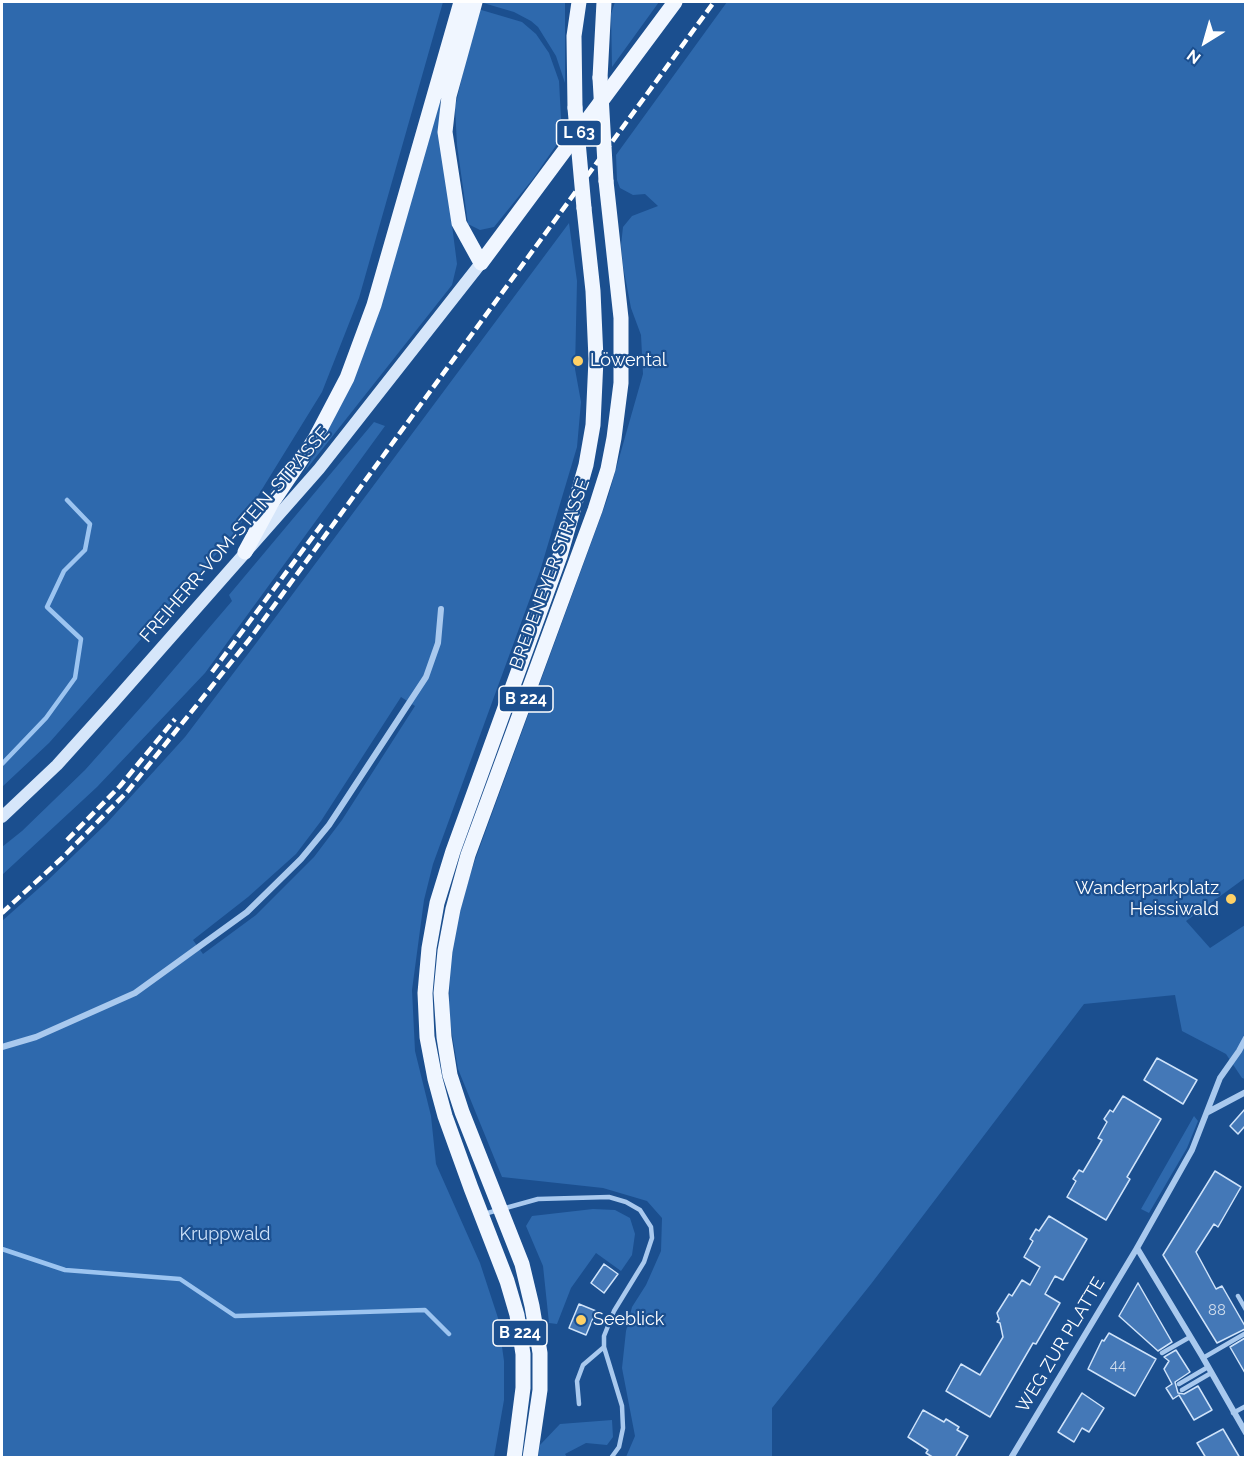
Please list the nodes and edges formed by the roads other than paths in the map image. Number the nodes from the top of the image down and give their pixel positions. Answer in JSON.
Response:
{"nodes":[{"id":1,"x":461,"y":2,"type":"edge"},
{"id":2,"x":475,"y":2,"type":"edge"},
{"id":3,"x":579,"y":2,"type":"edge"},
{"id":4,"x":604,"y":2,"type":"edge"},
{"id":5,"x":675,"y":2,"type":"edge"},
{"id":6,"x":481,"y":263,"type":"junction"},
{"id":7,"x":245,"y":552,"type":"junction"},
{"id":8,"x":441,"y":609,"type":"dead end"},
{"id":9,"x":2,"y":817,"type":"edge"},
{"id":10,"x":1245,"y":1038,"type":"edge"},
{"id":11,"x":2,"y":1047,"type":"edge"},
{"id":12,"x":1245,"y":1092,"type":"edge"},
{"id":13,"x":1208,"y":1112,"type":"junction"},
{"id":14,"x":501,"y":1209,"type":"junction"},
{"id":15,"x":481,"y":1215,"type":"junction"},
{"id":16,"x":1137,"y":1248,"type":"junction"},
{"id":17,"x":1238,"y":1296,"type":"dead end"},
{"id":18,"x":1245,"y":1310,"type":"edge"},
{"id":19,"x":1245,"y":1333,"type":"edge"},
{"id":20,"x":1190,"y":1337,"type":"junction"},
{"id":21,"x":604,"y":1347,"type":"junction"},
{"id":22,"x":1162,"y":1353,"type":"dead end"},
{"id":23,"x":1203,"y":1358,"type":"junction"},
{"id":24,"x":1210,"y":1370,"type":"junction"},
{"id":25,"x":1181,"y":1387,"type":"dead end"},
{"id":26,"x":579,"y":1404,"type":"dead end"},
{"id":27,"x":1245,"y":1406,"type":"edge"},
{"id":28,"x":1233,"y":1413,"type":"junction"},
{"id":29,"x":1245,"y":1433,"type":"edge"},
{"id":30,"x":514,"y":1458,"type":"edge"},
{"id":31,"x":530,"y":1458,"type":"edge"},
{"id":32,"x":611,"y":1458,"type":"edge"},
{"id":33,"x":1011,"y":1458,"type":"edge"}],
"edges":[{"from":1,"to":7,"type":"main road"},
{"from":2,"to":6,"type":"main road"},
{"from":3,"to":15,"type":"main road","name":"BREDENEYER STRASSE","number":"B 224","bridge":true},
{"from":4,"to":14,"type":"main road","name":"BREDENEYER STRASSE","number":"B 224","bridge":true},
{"from":5,"to":6,"type":"main road","number":"L 63"},
{"from":6,"to":7,"type":"main road","name":"FREIHERR-VOM-STEIN-STRASSE","number":"L 63"},
{"from":7,"to":9,"type":"main road","name":"FREIHERR-VOM-STEIN-STRASSE","number":"L 63"},
{"from":8,"to":11,"type":"street"},
{"from":10,"to":13,"type":"street","name":"WEG ZUR PLATTE"},
{"from":12,"to":13,"type":"street"},
{"from":13,"to":16,"type":"street","name":"WEG ZUR PLATTE"},
{"from":14,"to":15,"type":"lane"},
{"from":14,"to":21,"type":"lane"},
{"from":14,"to":31,"type":"main road","name":"BREDENEYER STRASSE","number":"B 224"},
{"from":15,"to":30,"type":"main road","name":"BREDENEYER STRASSE","number":"B 224"},
{"from":16,"to":20,"type":"street"},
{"from":16,"to":33,"type":"street","name":"WEG ZUR PLATTE"},
{"from":17,"to":18,"type":"lane"},
{"from":19,"to":23,"type":"lane"},
{"from":20,"to":22,"type":"lane"},
{"from":20,"to":23,"type":"street"},
{"from":21,"to":26,"type":"lane"},
{"from":21,"to":32,"type":"lane"},
{"from":23,"to":24,"type":"street"},
{"from":24,"to":25,"type":"lane"},
{"from":24,"to":28,"type":"street"},
{"from":27,"to":28,"type":"lane"},
{"from":28,"to":29,"type":"street"}]}
